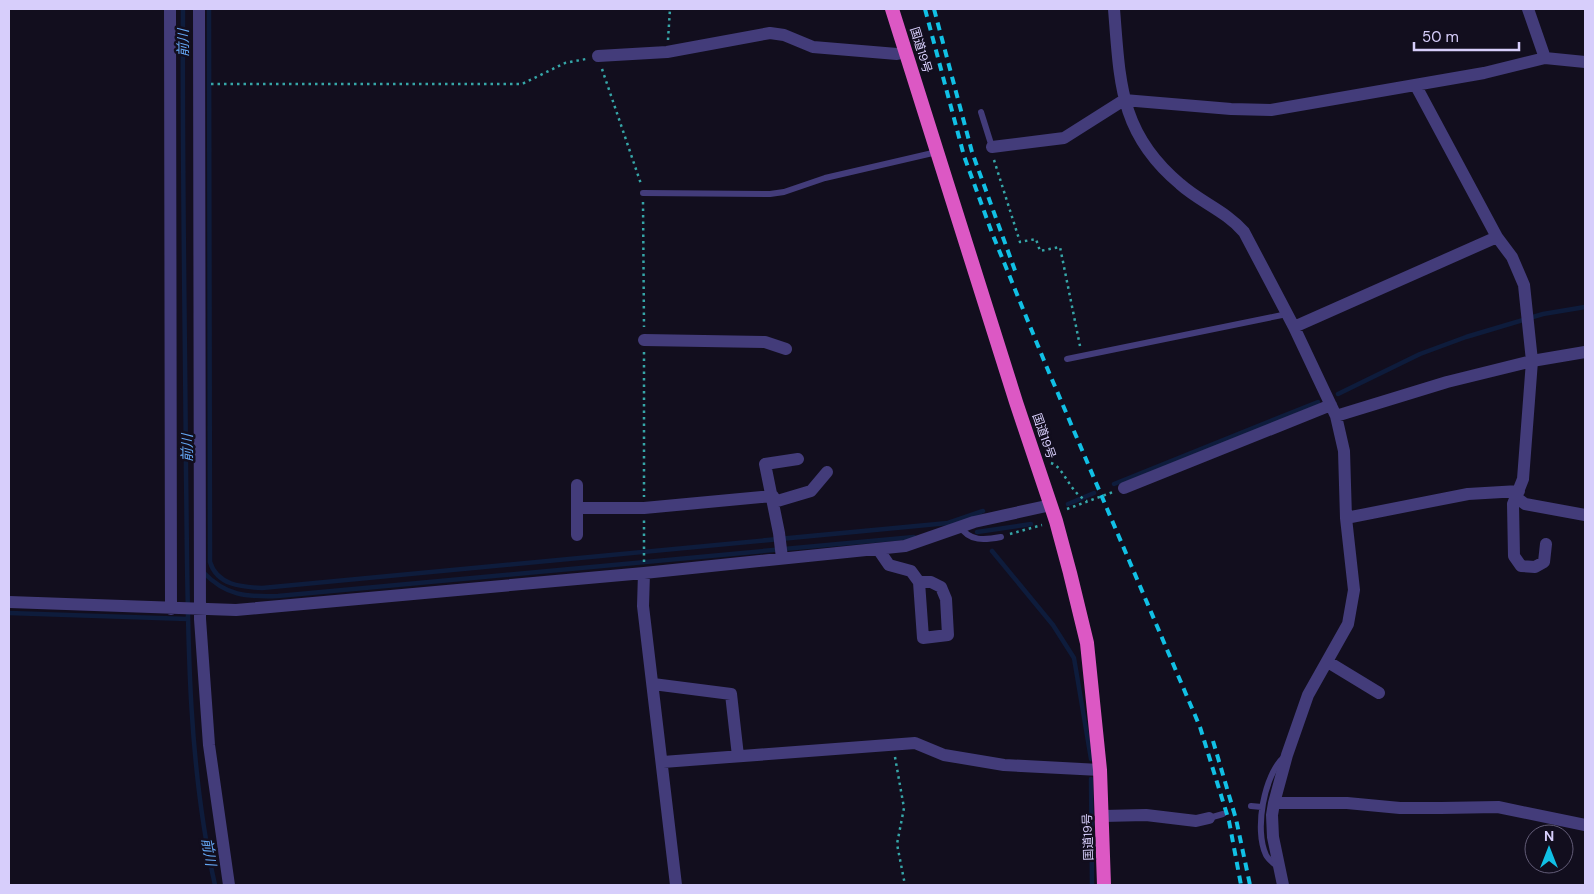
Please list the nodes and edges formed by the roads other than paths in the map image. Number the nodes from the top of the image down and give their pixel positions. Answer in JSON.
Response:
{"nodes":[{"id":1,"x":170,"y":9,"type":"edge"},
{"id":2,"x":199,"y":9,"type":"edge"},
{"id":3,"x":892,"y":9,"type":"edge"},
{"id":4,"x":901,"y":9,"type":"edge"},
{"id":5,"x":1114,"y":9,"type":"edge"},
{"id":6,"x":1528,"y":9,"type":"edge"},
{"id":7,"x":897,"y":23,"type":"junction"},
{"id":8,"x":906,"y":52,"type":"junction"},
{"id":9,"x":598,"y":56,"type":"road end"},
{"id":10,"x":1545,"y":58,"type":"junction"},
{"id":11,"x":1585,"y":62,"type":"edge"},
{"id":12,"x":1416,"y":86,"type":"junction"},
{"id":13,"x":1124,"y":100,"type":"junction"},
{"id":14,"x":981,"y":112,"type":"dead end"},
{"id":15,"x":992,"y":147,"type":"joint"},
{"id":16,"x":938,"y":152,"type":"junction"},
{"id":17,"x":643,"y":193,"type":"road end"},
{"id":18,"x":1497,"y":237,"type":"junction"},
{"id":19,"x":1287,"y":314,"type":"junction"},
{"id":20,"x":1294,"y":327,"type":"junction"},
{"id":21,"x":644,"y":340,"type":"road end"},
{"id":22,"x":786,"y":350,"type":"dead end"},
{"id":23,"x":1585,"y":352,"type":"edge"},
{"id":24,"x":1067,"y":358,"type":"dead end"},
{"id":25,"x":1532,"y":361,"type":"junction"},
{"id":26,"x":1334,"y":410,"type":"junction"},
{"id":27,"x":798,"y":458,"type":"dead end"},
{"id":28,"x":827,"y":472,"type":"dead end"},
{"id":29,"x":577,"y":485,"type":"dead end"},
{"id":30,"x":1132,"y":488,"type":"road end"},
{"id":31,"x":1518,"y":495,"type":"junction"},
{"id":32,"x":773,"y":499,"type":"junction"},
{"id":33,"x":1051,"y":505,"type":"junction"},
{"id":34,"x":577,"y":508,"type":"junction"},
{"id":35,"x":1585,"y":515,"type":"edge"},
{"id":36,"x":1346,"y":518,"type":"junction"},
{"id":37,"x":960,"y":526,"type":"junction"},
{"id":38,"x":576,"y":535,"type":"dead end"},
{"id":39,"x":1001,"y":537,"type":"road end"},
{"id":40,"x":1546,"y":544,"type":"dead end"},
{"id":41,"x":878,"y":549,"type":"junction"},
{"id":42,"x":782,"y":558,"type":"junction"},
{"id":43,"x":644,"y":573,"type":"junction"},
{"id":44,"x":919,"y":582,"type":"dead end"},
{"id":45,"x":9,"y":602,"type":"edge"},
{"id":46,"x":175,"y":609,"type":"junction"},
{"id":47,"x":197,"y":610,"type":"junction"},
{"id":48,"x":1328,"y":662,"type":"junction"},
{"id":49,"x":653,"y":684,"type":"junction"},
{"id":50,"x":1379,"y":693,"type":"dead end"},
{"id":51,"x":738,"y":756,"type":"junction"},
{"id":52,"x":663,"y":762,"type":"junction"},
{"id":53,"x":1100,"y":770,"type":"junction"},
{"id":54,"x":1268,"y":805,"type":"junction"},
{"id":55,"x":1251,"y":806,"type":"dead end"},
{"id":56,"x":1223,"y":814,"type":"dead end"},
{"id":57,"x":1103,"y":816,"type":"junction"},
{"id":58,"x":1209,"y":818,"type":"joint"},
{"id":59,"x":1585,"y":825,"type":"edge"},
{"id":60,"x":228,"y":885,"type":"edge"},
{"id":61,"x":676,"y":885,"type":"edge"},
{"id":62,"x":1104,"y":885,"type":"edge"},
{"id":63,"x":1283,"y":885,"type":"edge"}],
"edges":[{"from":1,"to":46,"type":"street"},
{"from":2,"to":47,"type":"street"},
{"from":3,"to":7,"type":"highway","name":"国道19号"},
{"from":4,"to":7,"type":"lane"},
{"from":5,"to":13,"type":"street"},
{"from":6,"to":10,"type":"street"},
{"from":7,"to":8,"type":"highway","name":"国道19号"},
{"from":8,"to":9,"type":"street"},
{"from":8,"to":16,"type":"highway","name":"国道19号"},
{"from":10,"to":11,"type":"street"},
{"from":10,"to":12,"type":"street"},
{"from":12,"to":13,"type":"street"},
{"from":12,"to":18,"type":"street"},
{"from":13,"to":15,"type":"street"},
{"from":13,"to":19,"type":"street"},
{"from":14,"to":15,"type":"lane"},
{"from":16,"to":17,"type":"lane"},
{"from":16,"to":33,"type":"highway","name":"国道19号"},
{"from":18,"to":20,"type":"street"},
{"from":18,"to":25,"type":"street"},
{"from":19,"to":20,"type":"street"},
{"from":19,"to":24,"type":"lane"},
{"from":20,"to":26,"type":"street"},
{"from":21,"to":22,"type":"street"},
{"from":23,"to":25,"type":"street"},
{"from":25,"to":26,"type":"street"},
{"from":25,"to":31,"type":"street"},
{"from":26,"to":30,"type":"street"},
{"from":26,"to":36,"type":"street"},
{"from":27,"to":32,"type":"street"},
{"from":28,"to":32,"type":"street"},
{"from":29,"to":34,"type":"street"},
{"from":31,"to":35,"type":"street"},
{"from":31,"to":36,"type":"street"},
{"from":31,"to":40,"type":"street"},
{"from":32,"to":34,"type":"street"},
{"from":32,"to":42,"type":"street"},
{"from":33,"to":37,"type":"street"},
{"from":33,"to":53,"type":"highway","name":"国道19号"},
{"from":34,"to":38,"type":"street"},
{"from":36,"to":48,"type":"street"},
{"from":37,"to":39,"type":"lane"},
{"from":37,"to":41,"type":"street"},
{"from":41,"to":42,"type":"street"},
{"from":41,"to":44,"type":"street"},
{"from":42,"to":43,"type":"street"},
{"from":43,"to":47,"type":"street"},
{"from":43,"to":49,"type":"street"},
{"from":45,"to":46,"type":"street"},
{"from":46,"to":47,"type":"street"},
{"from":47,"to":60,"type":"street"},
{"from":48,"to":50,"type":"street"},
{"from":48,"to":54,"type":"street"},
{"from":49,"to":51,"type":"street"},
{"from":49,"to":52,"type":"street"},
{"from":51,"to":52,"type":"street"},
{"from":51,"to":53,"type":"street"},
{"from":52,"to":61,"type":"street"},
{"from":53,"to":57,"type":"highway","name":"国道19号"},
{"from":54,"to":55,"type":"lane"},
{"from":54,"to":59,"type":"street"},
{"from":54,"to":63,"type":"street"},
{"from":56,"to":58,"type":"lane"},
{"from":57,"to":58,"type":"street"},
{"from":57,"to":62,"type":"highway","name":"国道19号"}]}
